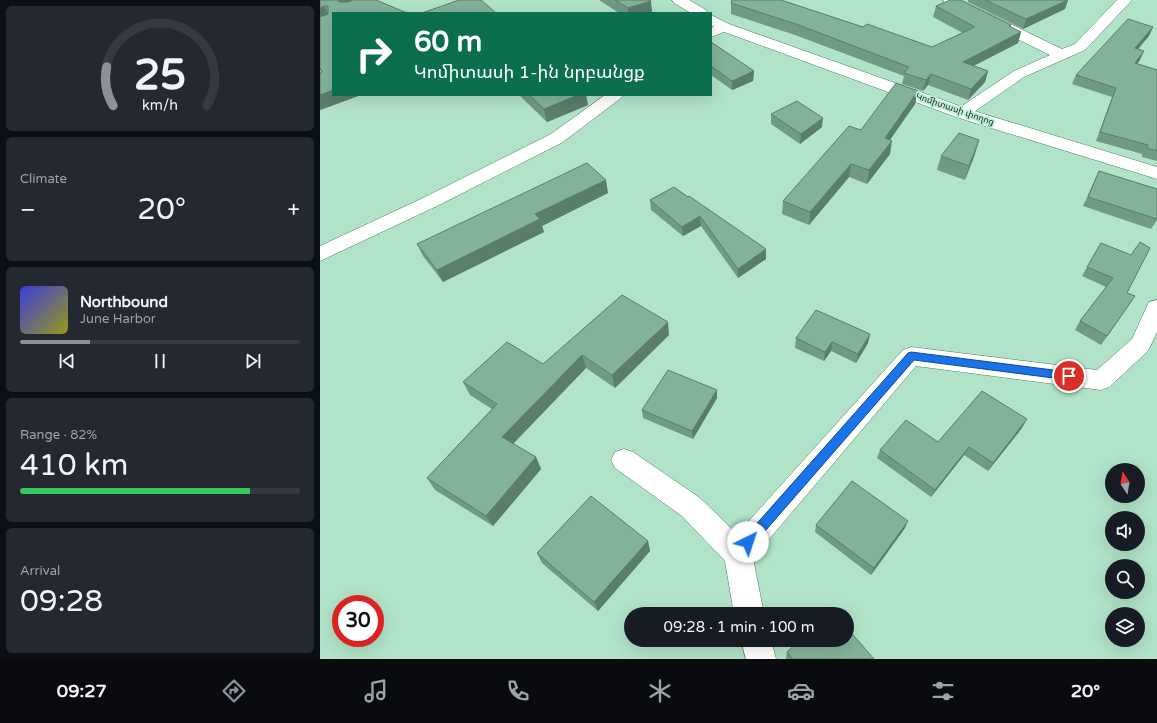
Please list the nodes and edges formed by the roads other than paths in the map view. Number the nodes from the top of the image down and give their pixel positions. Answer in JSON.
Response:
{"nodes":[{"id":1,"x":679,"y":0,"type":"edge"},
{"id":2,"x":950,"y":0,"type":"edge"},
{"id":3,"x":1124,"y":0,"type":"edge"},
{"id":4,"x":699,"y":12,"type":"edge"},
{"id":5,"x":716,"y":27,"type":"edge"},
{"id":6,"x":1062,"y":55,"type":"junction"},
{"id":7,"x":614,"y":96,"type":"edge"},
{"id":8,"x":962,"y":113,"type":"junction"},
{"id":9,"x":1157,"y":173,"type":"edge"},
{"id":10,"x":320,"y":254,"type":"edge"},
{"id":11,"x":1157,"y":308,"type":"edge"},
{"id":12,"x":624,"y":460,"type":"dead end"},
{"id":13,"x":738,"y":554,"type":"junction"},
{"id":14,"x":748,"y":607,"type":"edge"},
{"id":15,"x":758,"y":647,"type":"edge"},
{"id":16,"x":761,"y":659,"type":"edge"}],
"edges":[{"from":1,"to":4,"type":"street"},
{"from":2,"to":6,"type":"street"},
{"from":3,"to":6,"type":"street"},
{"from":5,"to":8,"type":"street","name":"Կոմիտասի փողոց"},
{"from":6,"to":8,"type":"street"},
{"from":7,"to":10,"type":"street"},
{"from":8,"to":9,"type":"street","name":"Կոմիտասի փողոց"},
{"from":11,"to":13,"type":"street"},
{"from":12,"to":13,"type":"street"},
{"from":13,"to":14,"type":"street"},
{"from":15,"to":16,"type":"street"}]}
